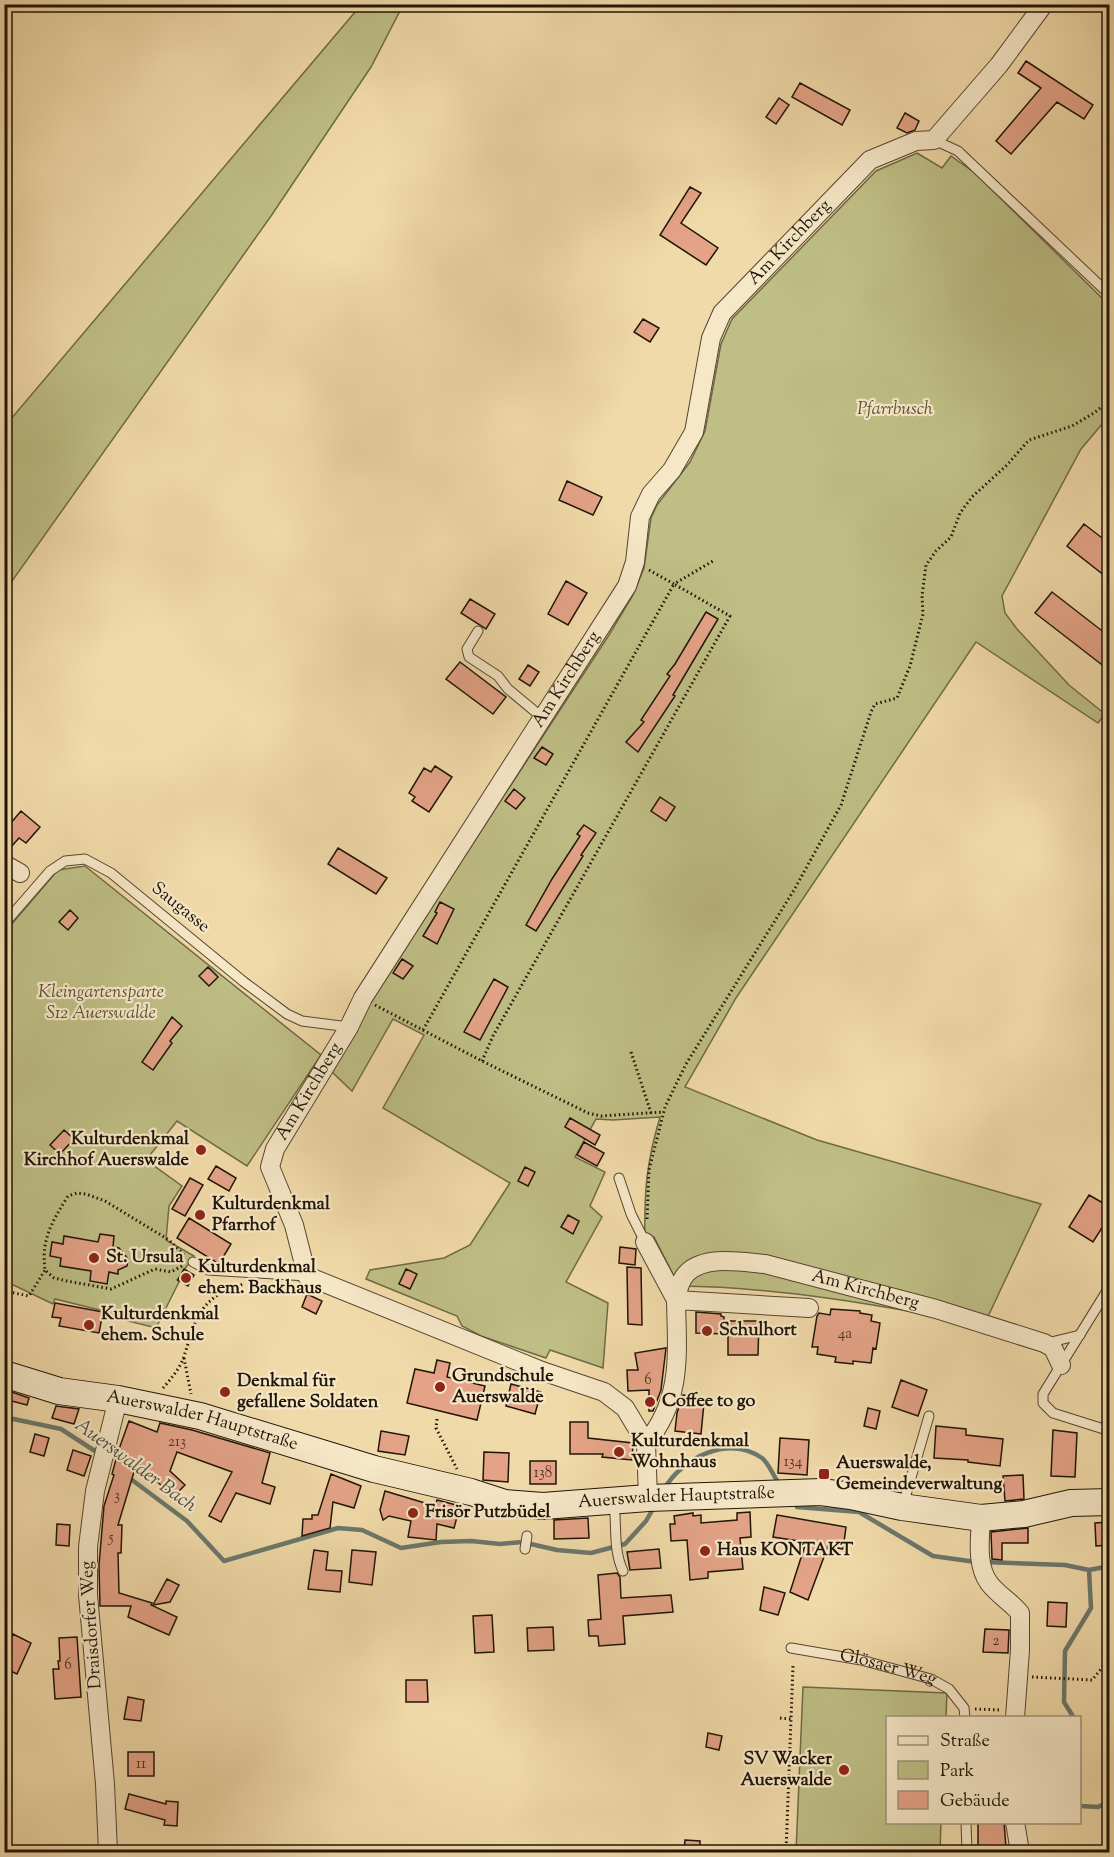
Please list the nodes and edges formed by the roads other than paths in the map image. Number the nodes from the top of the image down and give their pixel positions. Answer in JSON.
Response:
{"nodes":[{"id":1,"x":1044,"y":4,"type":"edge"},
{"id":2,"x":934,"y":140,"type":"junction"},
{"id":3,"x":1110,"y":295,"type":"edge"},
{"id":4,"x":478,"y":631,"type":"dead end"},
{"id":5,"x":543,"y":719,"type":"junction"},
{"id":6,"x":4,"y":924,"type":"edge"},
{"id":7,"x":349,"y":1027,"type":"junction"},
{"id":8,"x":619,"y":1178,"type":"dead end"},
{"id":9,"x":646,"y":1245,"type":"joint"},
{"id":10,"x":194,"y":1262,"type":"dead end"},
{"id":11,"x":307,"y":1276,"type":"junction"},
{"id":12,"x":1110,"y":1286,"type":"edge"},
{"id":13,"x":676,"y":1300,"type":"junction"},
{"id":14,"x":809,"y":1308,"type":"dead end"},
{"id":15,"x":1080,"y":1335,"type":"junction"},
{"id":16,"x":1044,"y":1343,"type":"junction"},
{"id":17,"x":1060,"y":1365,"type":"junction"},
{"id":18,"x":4,"y":1374,"type":"edge"},
{"id":19,"x":118,"y":1400,"type":"junction"},
{"id":20,"x":929,"y":1416,"type":"dead end"},
{"id":21,"x":1110,"y":1431,"type":"edge"},
{"id":22,"x":646,"y":1443,"type":"junction"},
{"id":23,"x":654,"y":1498,"type":"junction"},
{"id":24,"x":614,"y":1501,"type":"junction"},
{"id":25,"x":1110,"y":1502,"type":"edge"},
{"id":26,"x":902,"y":1508,"type":"junction"},
{"id":27,"x":981,"y":1518,"type":"junction"},
{"id":28,"x":527,"y":1536,"type":"dead end"},
{"id":29,"x":525,"y":1549,"type":"dead end"},
{"id":30,"x":623,"y":1571,"type":"dead end"},
{"id":31,"x":791,"y":1648,"type":"dead end"},
{"id":32,"x":964,"y":1713,"type":"edge"},
{"id":33,"x":1015,"y":1714,"type":"edge"},
{"id":34,"x":966,"y":1824,"type":"edge"},
{"id":35,"x":1015,"y":1824,"type":"edge"},
{"id":36,"x":108,"y":1852,"type":"edge"},
{"id":37,"x":967,"y":1852,"type":"edge"},
{"id":38,"x":1020,"y":1852,"type":"edge"}],
"edges":[{"from":1,"to":2,"type":"street"},
{"from":2,"to":3,"type":"lane"},
{"from":2,"to":5,"type":"street","name":"Am Kirchberg"},
{"from":4,"to":5,"type":"lane"},
{"from":5,"to":7,"type":"street","name":"Am Kirchberg"},
{"from":6,"to":7,"type":"lane","name":"Saugasse"},
{"from":7,"to":11,"type":"street","name":"Am Kirchberg"},
{"from":8,"to":9,"type":"lane"},
{"from":9,"to":13,"type":"street","name":"Am Kirchberg"},
{"from":10,"to":11,"type":"lane"},
{"from":11,"to":22,"type":"street"},
{"from":12,"to":15,"type":"lane"},
{"from":13,"to":14,"type":"street","name":"Am Kirchberg"},
{"from":13,"to":16,"type":"street","name":"Am Kirchberg"},
{"from":13,"to":22,"type":"street","name":"Am Kirchberg"},
{"from":15,"to":16,"type":"lane"},
{"from":15,"to":17,"type":"lane"},
{"from":16,"to":17,"type":"street"},
{"from":17,"to":21,"type":"lane"},
{"from":18,"to":19,"type":"main road","name":"Auerswalder Hauptstraße"},
{"from":19,"to":24,"type":"main road","name":"Auerswalder Hauptstraße"},
{"from":19,"to":36,"type":"street","name":"Draisdorfer Weg"},
{"from":20,"to":26,"type":"lane"},
{"from":22,"to":23,"type":"street"},
{"from":23,"to":24,"type":"main road","name":"Auerswalder Hauptstraße"},
{"from":23,"to":26,"type":"main road","name":"Auerswalder Hauptstraße"},
{"from":24,"to":30,"type":"lane"},
{"from":25,"to":27,"type":"main road","name":"Auerswalder Hauptstraße"},
{"from":26,"to":27,"type":"main road","name":"Auerswalder Hauptstraße"},
{"from":27,"to":33,"type":"street"},
{"from":28,"to":29,"type":"lane"},
{"from":31,"to":32,"type":"lane","name":"Glösaer Weg"},
{"from":34,"to":37,"type":"lane"},
{"from":35,"to":38,"type":"street"}]}
